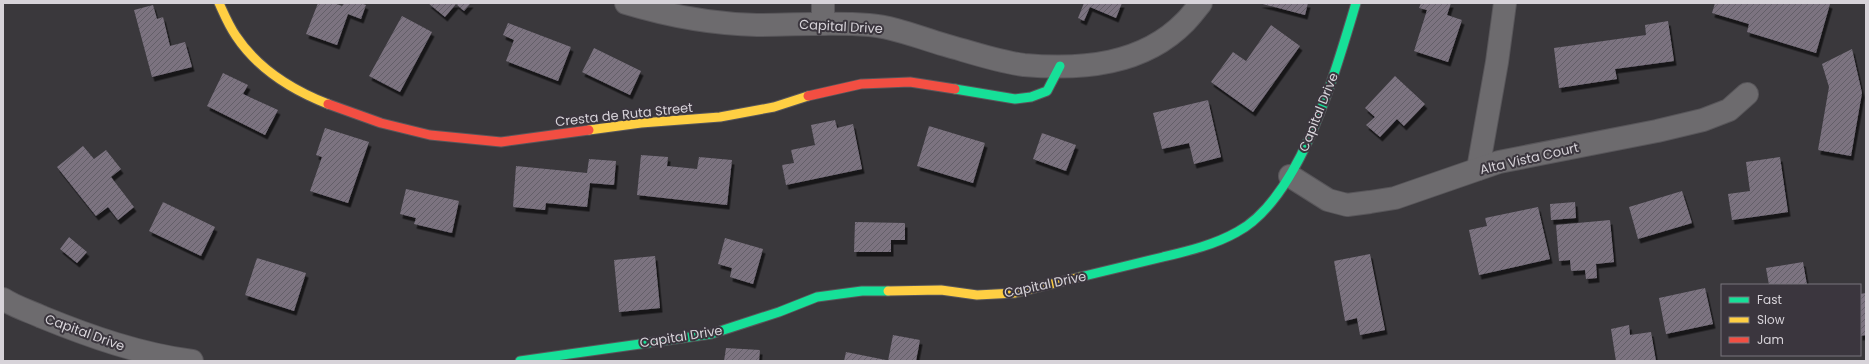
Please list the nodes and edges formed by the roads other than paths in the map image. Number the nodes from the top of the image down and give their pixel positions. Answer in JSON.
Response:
{"nodes":[{"id":1,"x":219,"y":3,"type":"edge"},
{"id":2,"x":626,"y":3,"type":"edge"},
{"id":3,"x":1200,"y":3,"type":"edge"},
{"id":4,"x":1356,"y":3,"type":"edge"},
{"id":5,"x":1505,"y":3,"type":"edge"},
{"id":6,"x":823,"y":13,"type":"edge"},
{"id":7,"x":1060,"y":66,"type":"junction"},
{"id":8,"x":1747,"y":94,"type":"dead end"},
{"id":9,"x":1478,"y":169,"type":"junction"},
{"id":10,"x":1290,"y":176,"type":"junction"},
{"id":11,"x":3,"y":299,"type":"edge"},
{"id":12,"x":192,"y":361,"type":"edge"},
{"id":13,"x":520,"y":361,"type":"edge"}],
"edges":[{"from":1,"to":7,"type":"street","name":"Cresta de Ruta Street"},
{"from":2,"to":6,"type":"street","name":"Capital Drive"},
{"from":3,"to":7,"type":"street","name":"Capital Drive"},
{"from":4,"to":10,"type":"street","name":"Capital Drive"},
{"from":5,"to":9,"type":"street"},
{"from":6,"to":7,"type":"street","name":"Capital Drive"},
{"from":8,"to":9,"type":"street","name":"Alta Vista Court"},
{"from":9,"to":10,"type":"street","name":"Alta Vista Court"},
{"from":10,"to":13,"type":"street","name":"Capital Drive"},
{"from":11,"to":12,"type":"street","name":"Capital Drive"}]}
